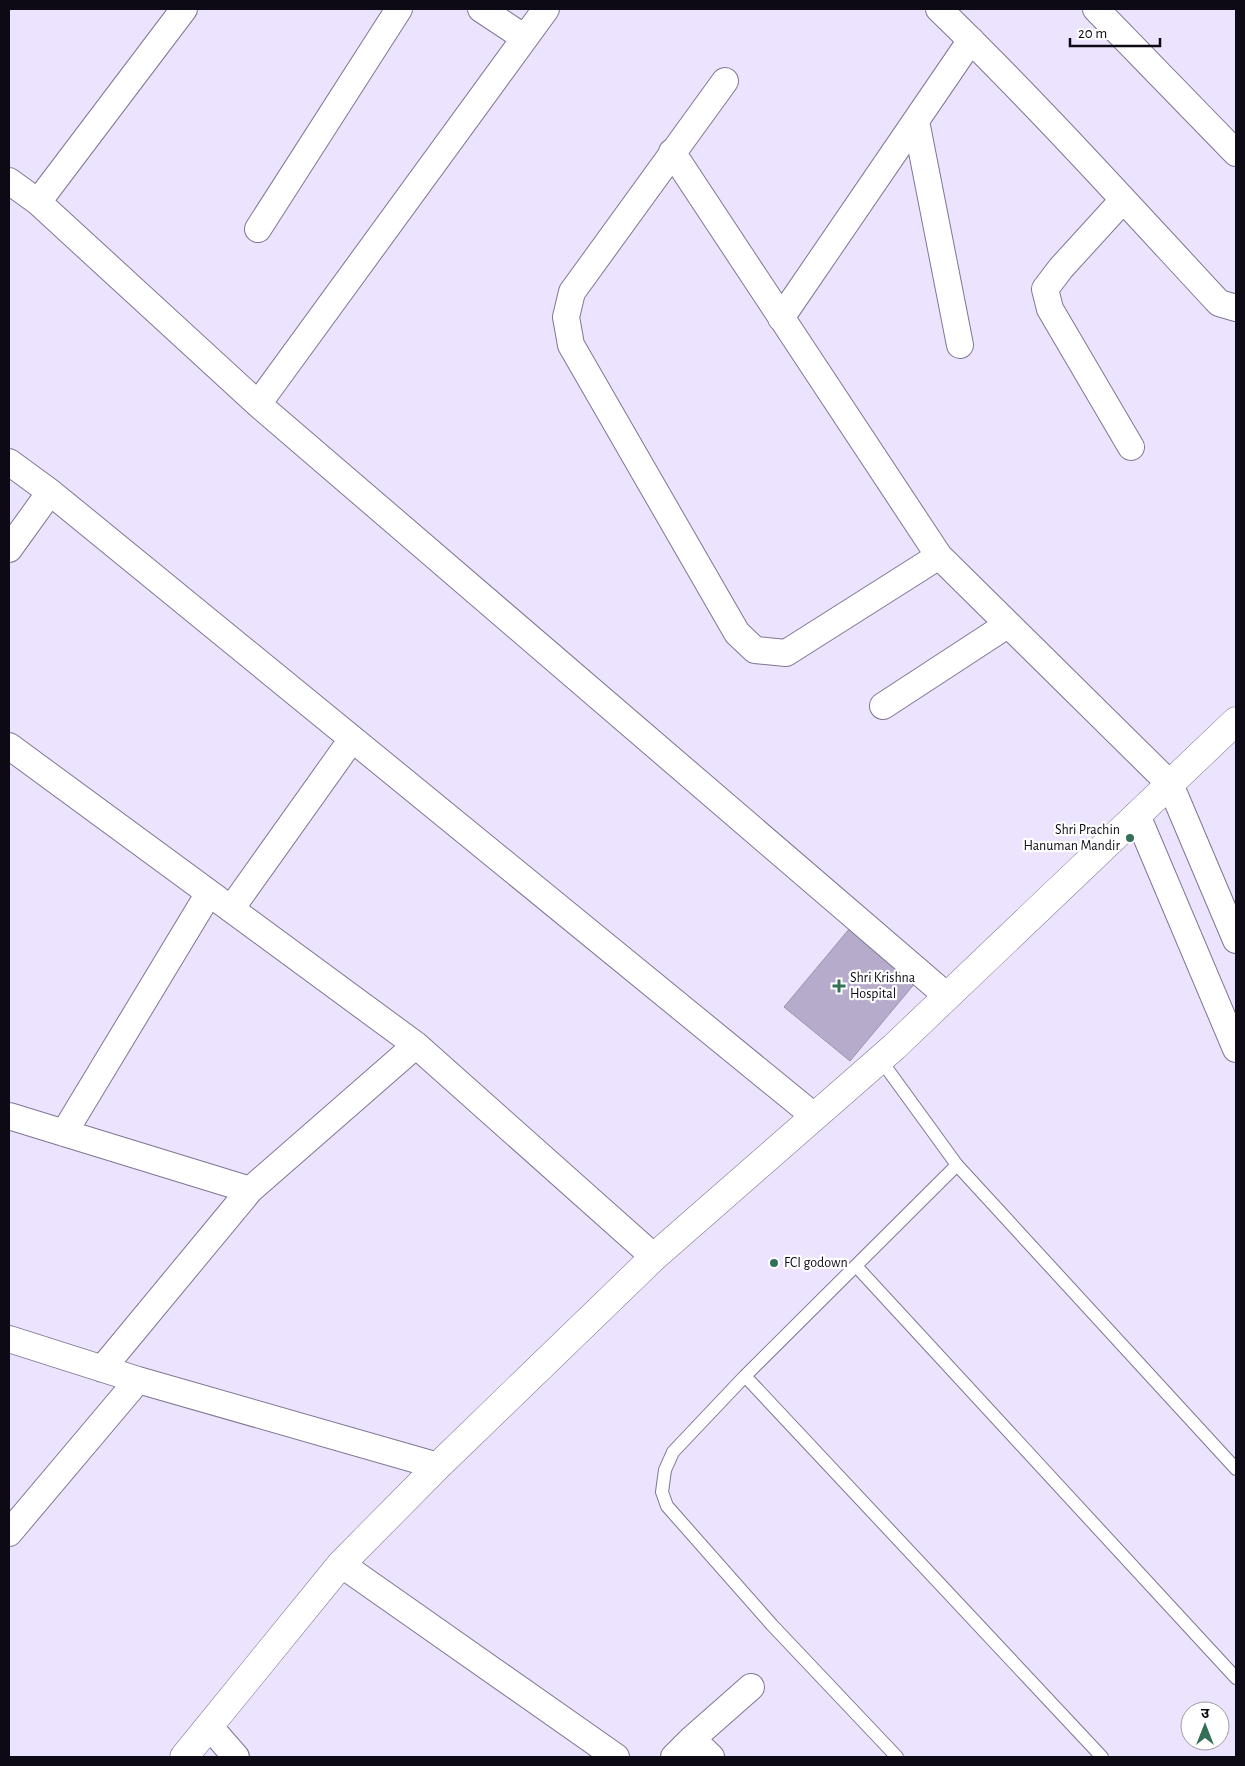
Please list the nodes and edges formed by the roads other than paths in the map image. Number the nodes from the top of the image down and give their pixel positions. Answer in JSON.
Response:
{"nodes":[{"id":1,"x":184,"y":9,"type":"edge"},
{"id":2,"x":399,"y":9,"type":"edge"},
{"id":3,"x":481,"y":9,"type":"edge"},
{"id":4,"x":546,"y":9,"type":"edge"},
{"id":5,"x":939,"y":9,"type":"edge"},
{"id":6,"x":1096,"y":9,"type":"edge"},
{"id":7,"x":525,"y":38,"type":"junction"},
{"id":8,"x":971,"y":40,"type":"junction"},
{"id":9,"x":725,"y":81,"type":"dead end"},
{"id":10,"x":916,"y":121,"type":"junction"},
{"id":11,"x":672,"y":152,"type":"junction"},
{"id":12,"x":1236,"y":154,"type":"edge"},
{"id":13,"x":9,"y":180,"type":"edge"},
{"id":14,"x":1124,"y":200,"type":"junction"},
{"id":15,"x":38,"y":202,"type":"junction"},
{"id":16,"x":258,"y":229,"type":"dead end"},
{"id":17,"x":1236,"y":308,"type":"edge"},
{"id":18,"x":781,"y":318,"type":"junction"},
{"id":19,"x":960,"y":345,"type":"dead end"},
{"id":20,"x":258,"y":404,"type":"junction"},
{"id":21,"x":1131,"y":447,"type":"dead end"},
{"id":22,"x":9,"y":462,"type":"edge"},
{"id":23,"x":50,"y":492,"type":"junction"},
{"id":24,"x":9,"y":549,"type":"edge"},
{"id":25,"x":939,"y":556,"type":"junction"},
{"id":26,"x":1007,"y":624,"type":"junction"},
{"id":27,"x":883,"y":706,"type":"dead end"},
{"id":28,"x":1236,"y":721,"type":"edge"},
{"id":29,"x":352,"y":739,"type":"junction"},
{"id":30,"x":9,"y":746,"type":"edge"},
{"id":31,"x":1170,"y":784,"type":"junction"},
{"id":32,"x":1137,"y":815,"type":"junction"},
{"id":33,"x":209,"y":893,"type":"junction"},
{"id":34,"x":231,"y":909,"type":"junction"},
{"id":35,"x":1236,"y":940,"type":"edge"},
{"id":36,"x":947,"y":996,"type":"junction"},
{"id":37,"x":416,"y":1045,"type":"junction"},
{"id":38,"x":1236,"y":1049,"type":"edge"},
{"id":39,"x":880,"y":1059,"type":"junction"},
{"id":40,"x":9,"y":1116,"type":"edge"},
{"id":41,"x":814,"y":1116,"type":"junction"},
{"id":42,"x":64,"y":1133,"type":"junction"},
{"id":43,"x":957,"y":1166,"type":"junction"},
{"id":44,"x":250,"y":1190,"type":"junction"},
{"id":45,"x":654,"y":1257,"type":"junction"},
{"id":46,"x":856,"y":1266,"type":"junction"},
{"id":47,"x":9,"y":1339,"type":"edge"},
{"id":48,"x":102,"y":1369,"type":"junction"},
{"id":49,"x":745,"y":1376,"type":"junction"},
{"id":50,"x":138,"y":1380,"type":"junction"},
{"id":51,"x":438,"y":1466,"type":"junction"},
{"id":52,"x":1236,"y":1469,"type":"edge"},
{"id":53,"x":9,"y":1533,"type":"edge"},
{"id":54,"x":341,"y":1564,"type":"junction"},
{"id":55,"x":1236,"y":1678,"type":"edge"},
{"id":56,"x":751,"y":1687,"type":"dead end"},
{"id":57,"x":209,"y":1726,"type":"junction"},
{"id":58,"x":683,"y":1748,"type":"edge"},
{"id":59,"x":184,"y":1757,"type":"edge"},
{"id":60,"x":236,"y":1757,"type":"edge"},
{"id":61,"x":616,"y":1757,"type":"edge"},
{"id":62,"x":711,"y":1757,"type":"edge"},
{"id":63,"x":897,"y":1757,"type":"edge"},
{"id":64,"x":1102,"y":1757,"type":"edge"}],
"edges":[{"from":1,"to":15,"type":"street"},
{"from":2,"to":16,"type":"street"},
{"from":3,"to":7,"type":"street"},
{"from":4,"to":7,"type":"street"},
{"from":5,"to":8,"type":"street"},
{"from":6,"to":12,"type":"street"},
{"from":7,"to":20,"type":"street"},
{"from":8,"to":10,"type":"street"},
{"from":8,"to":14,"type":"street"},
{"from":9,"to":11,"type":"street"},
{"from":10,"to":18,"type":"street"},
{"from":10,"to":19,"type":"street"},
{"from":11,"to":18,"type":"street"},
{"from":11,"to":25,"type":"street"},
{"from":13,"to":15,"type":"street"},
{"from":14,"to":17,"type":"street"},
{"from":14,"to":21,"type":"street"},
{"from":15,"to":20,"type":"street"},
{"from":18,"to":25,"type":"street"},
{"from":20,"to":36,"type":"street"},
{"from":22,"to":23,"type":"street"},
{"from":23,"to":24,"type":"street"},
{"from":23,"to":29,"type":"street"},
{"from":25,"to":26,"type":"street"},
{"from":26,"to":27,"type":"street"},
{"from":26,"to":31,"type":"street"},
{"from":28,"to":31,"type":"street"},
{"from":29,"to":34,"type":"street"},
{"from":29,"to":41,"type":"street"},
{"from":30,"to":33,"type":"street"},
{"from":31,"to":32,"type":"street"},
{"from":31,"to":35,"type":"street"},
{"from":32,"to":36,"type":"street"},
{"from":32,"to":38,"type":"street"},
{"from":33,"to":34,"type":"street"},
{"from":33,"to":42,"type":"street"},
{"from":34,"to":37,"type":"street"},
{"from":36,"to":39,"type":"street"},
{"from":37,"to":44,"type":"street"},
{"from":37,"to":45,"type":"street"},
{"from":39,"to":41,"type":"street"},
{"from":39,"to":43,"type":"lane"},
{"from":40,"to":42,"type":"street"},
{"from":41,"to":45,"type":"street"},
{"from":42,"to":44,"type":"street"},
{"from":43,"to":46,"type":"lane"},
{"from":43,"to":52,"type":"lane"},
{"from":44,"to":48,"type":"street"},
{"from":45,"to":51,"type":"street"},
{"from":46,"to":49,"type":"lane"},
{"from":46,"to":55,"type":"lane"},
{"from":47,"to":48,"type":"street"},
{"from":48,"to":50,"type":"street"},
{"from":49,"to":63,"type":"lane"},
{"from":49,"to":64,"type":"lane"},
{"from":50,"to":51,"type":"street"},
{"from":50,"to":53,"type":"street"},
{"from":51,"to":54,"type":"street"},
{"from":54,"to":57,"type":"street"},
{"from":54,"to":61,"type":"street"},
{"from":56,"to":58,"type":"street"},
{"from":57,"to":59,"type":"street"},
{"from":57,"to":60,"type":"street"},
{"from":58,"to":62,"type":"street"}]}
